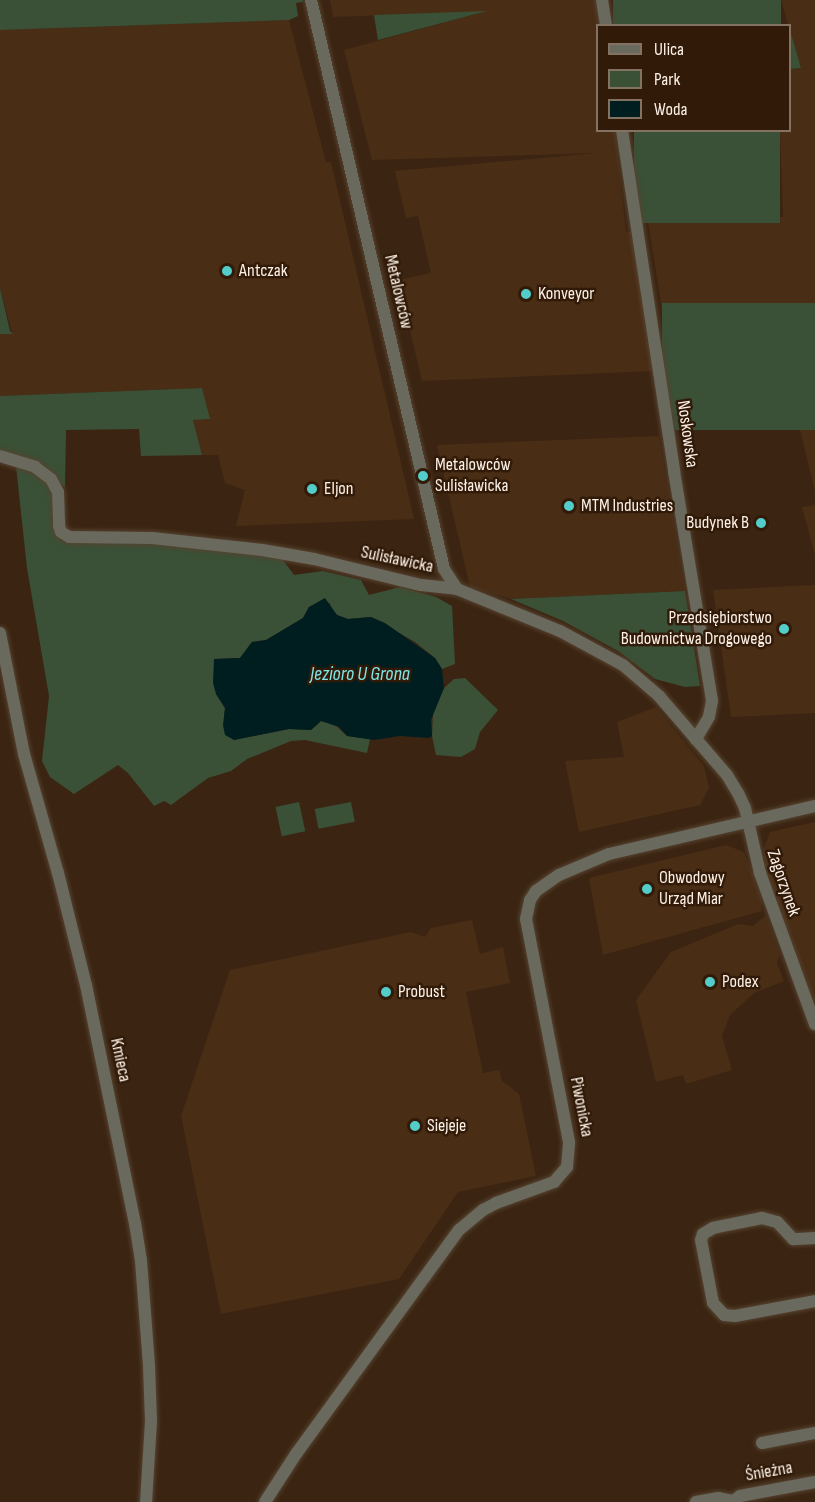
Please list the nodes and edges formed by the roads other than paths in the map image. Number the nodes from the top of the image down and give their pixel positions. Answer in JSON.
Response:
{"nodes":[{"id":1,"x":311,"y":0,"type":"edge"},
{"id":2,"x":602,"y":0,"type":"edge"},
{"id":3,"x":606,"y":24,"type":"edge"},
{"id":4,"x":622,"y":132,"type":"edge"},
{"id":5,"x":0,"y":456,"type":"edge"},
{"id":6,"x":457,"y":589,"type":"junction"},
{"id":7,"x":0,"y":633,"type":"edge"},
{"id":8,"x":696,"y":739,"type":"junction"},
{"id":9,"x":815,"y":806,"type":"edge"},
{"id":10,"x":747,"y":821,"type":"junction"},
{"id":11,"x":815,"y":1024,"type":"edge"},
{"id":12,"x":815,"y":1238,"type":"edge"},
{"id":13,"x":815,"y":1301,"type":"edge"},
{"id":14,"x":815,"y":1432,"type":"edge"},
{"id":15,"x":762,"y":1443,"type":"dead end"},
{"id":16,"x":815,"y":1482,"type":"edge"},
{"id":17,"x":732,"y":1501,"type":"edge"},
{"id":18,"x":146,"y":1502,"type":"edge"},
{"id":19,"x":265,"y":1502,"type":"edge"},
{"id":20,"x":696,"y":1502,"type":"edge"}],
"edges":[{"from":1,"to":6,"type":"street","name":"Metalowców"},
{"from":2,"to":3,"type":"street"},
{"from":4,"to":8,"type":"street","name":"Noskowska"},
{"from":5,"to":6,"type":"street","name":"Sulisławicka"},
{"from":6,"to":8,"type":"street","name":"Sulisławicka"},
{"from":7,"to":18,"type":"street","name":"Kmieca"},
{"from":8,"to":10,"type":"street","name":"Sulisławicka"},
{"from":9,"to":10,"type":"street","name":"Piwonicka"},
{"from":10,"to":11,"type":"street","name":"Zagorzynek"},
{"from":10,"to":19,"type":"street","name":"Piwonicka"},
{"from":12,"to":13,"type":"street"},
{"from":14,"to":15,"type":"street"},
{"from":16,"to":17,"type":"street","name":"Śnieżna"},
{"from":17,"to":20,"type":"street","name":"Śnieżna"}]}
